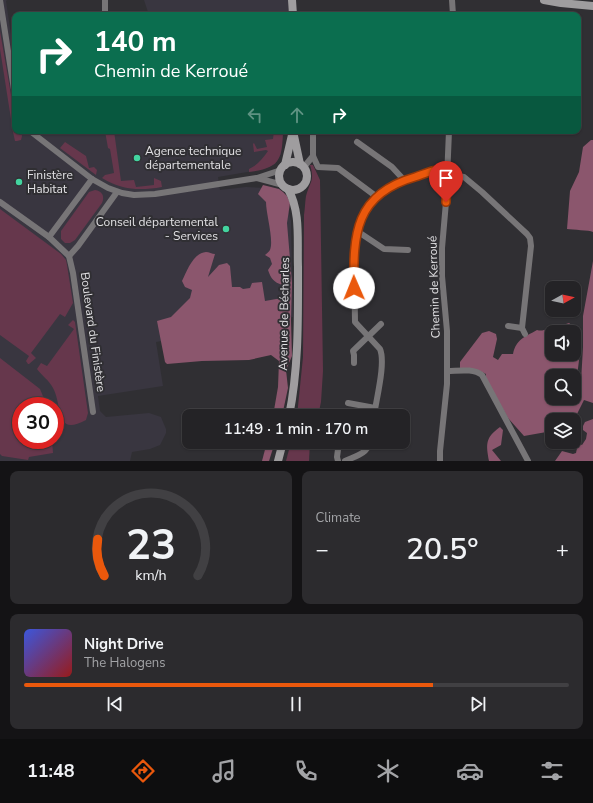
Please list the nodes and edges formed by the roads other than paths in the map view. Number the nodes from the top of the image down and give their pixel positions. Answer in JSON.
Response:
{"nodes":[{"id":1,"x":0,"y":0,"type":"edge"},
{"id":2,"x":105,"y":0,"type":"edge"},
{"id":3,"x":292,"y":0,"type":"edge"},
{"id":4,"x":452,"y":0,"type":"edge"},
{"id":5,"x":544,"y":0,"type":"edge"},
{"id":6,"x":593,"y":6,"type":"edge"},
{"id":7,"x":105,"y":12,"type":"edge"},
{"id":8,"x":293,"y":12,"type":"edge"},
{"id":9,"x":453,"y":12,"type":"edge"},
{"id":10,"x":12,"y":77,"type":"edge"},
{"id":11,"x":34,"y":134,"type":"edge"},
{"id":12,"x":292,"y":134,"type":"edge"},
{"id":13,"x":294,"y":134,"type":"edge"},
{"id":14,"x":313,"y":134,"type":"edge"},
{"id":15,"x":449,"y":134,"type":"edge"},
{"id":16,"x":357,"y":142,"type":"dead end"},
{"id":17,"x":313,"y":156,"type":"junction"},
{"id":18,"x":302,"y":165,"type":"junction"},
{"id":19,"x":283,"y":168,"type":"junction"},
{"id":20,"x":447,"y":171,"type":"junction"},
{"id":21,"x":257,"y":178,"type":"junction"},
{"id":22,"x":92,"y":179,"type":"junction"},
{"id":23,"x":404,"y":180,"type":"junction"},
{"id":24,"x":285,"y":187,"type":"junction"},
{"id":25,"x":302,"y":187,"type":"junction"},
{"id":26,"x":117,"y":192,"type":"junction"},
{"id":27,"x":376,"y":197,"type":"junction"},
{"id":28,"x":0,"y":202,"type":"edge"},
{"id":29,"x":296,"y":212,"type":"junction"},
{"id":30,"x":357,"y":231,"type":"junction"},
{"id":31,"x":49,"y":237,"type":"junction"},
{"id":32,"x":408,"y":250,"type":"dead end"},
{"id":33,"x":69,"y":256,"type":"junction"},
{"id":34,"x":381,"y":324,"type":"dead end"},
{"id":35,"x":508,"y":326,"type":"dead end"},
{"id":36,"x":522,"y":328,"type":"junction"},
{"id":37,"x":525,"y":334,"type":"dead end"},
{"id":38,"x":367,"y":336,"type":"junction"},
{"id":39,"x":354,"y":363,"type":"dead end"},
{"id":40,"x":447,"y":371,"type":"junction"},
{"id":41,"x":348,"y":403,"type":"dead end"},
{"id":42,"x":375,"y":408,"type":"joint"},
{"id":43,"x":291,"y":409,"type":"edge"},
{"id":44,"x":93,"y":412,"type":"dead end"},
{"id":45,"x":281,"y":449,"type":"edge"},
{"id":46,"x":338,"y":449,"type":"edge"},
{"id":47,"x":367,"y":449,"type":"edge"},
{"id":48,"x":278,"y":461,"type":"edge"},
{"id":49,"x":338,"y":461,"type":"edge"},
{"id":50,"x":344,"y":461,"type":"edge"},
{"id":51,"x":440,"y":461,"type":"edge"},
{"id":52,"x":528,"y":461,"type":"edge"}],
"edges":[{"from":1,"to":10,"type":"street"},
{"from":2,"to":7,"type":"street"},
{"from":3,"to":8,"type":"main road"},
{"from":4,"to":9,"type":"street"},
{"from":5,"to":6,"type":"main road"},
{"from":11,"to":22,"type":"street"},
{"from":12,"to":19,"type":"main road"},
{"from":13,"to":18,"type":"main road"},
{"from":14,"to":17,"type":"street"},
{"from":15,"to":20,"type":"street","name":"Chemin de Kerroué"},
{"from":16,"to":23,"type":"street"},
{"from":17,"to":18,"type":"street"},
{"from":17,"to":27,"type":"street"},
{"from":18,"to":19,"type":"main road"},
{"from":18,"to":25,"type":"main road"},
{"from":19,"to":21,"type":"street"},
{"from":19,"to":24,"type":"main road"},
{"from":20,"to":23,"type":"street"},
{"from":20,"to":36,"type":"street"},
{"from":20,"to":40,"type":"street","name":"Chemin de Kerroué"},
{"from":21,"to":24,"type":"street"},
{"from":21,"to":26,"type":"street"},
{"from":22,"to":26,"type":"street"},
{"from":22,"to":31,"type":"street"},
{"from":23,"to":27,"type":"street"},
{"from":24,"to":25,"type":"main road"},
{"from":24,"to":29,"type":"main road","name":"Avenue de Bécharles"},
{"from":25,"to":29,"type":"main road","name":"Avenue de Bécharles"},
{"from":26,"to":33,"type":"street"},
{"from":27,"to":30,"type":"street"},
{"from":28,"to":31,"type":"street"},
{"from":29,"to":43,"type":"main road","name":"Avenue de Bécharles"},
{"from":30,"to":32,"type":"street"},
{"from":30,"to":38,"type":"street"},
{"from":31,"to":33,"type":"street"},
{"from":33,"to":44,"type":"street","name":"Boulevard du Finistère"},
{"from":34,"to":38,"type":"street"},
{"from":35,"to":36,"type":"street"},
{"from":36,"to":37,"type":"street"},
{"from":38,"to":39,"type":"street"},
{"from":38,"to":42,"type":"street"},
{"from":40,"to":51,"type":"street","name":"Chemin de Kerroué"},
{"from":40,"to":52,"type":"street"},
{"from":41,"to":42,"type":"street"},
{"from":45,"to":48,"type":"main road"},
{"from":46,"to":49,"type":"street"},
{"from":47,"to":50,"type":"street"}]}
